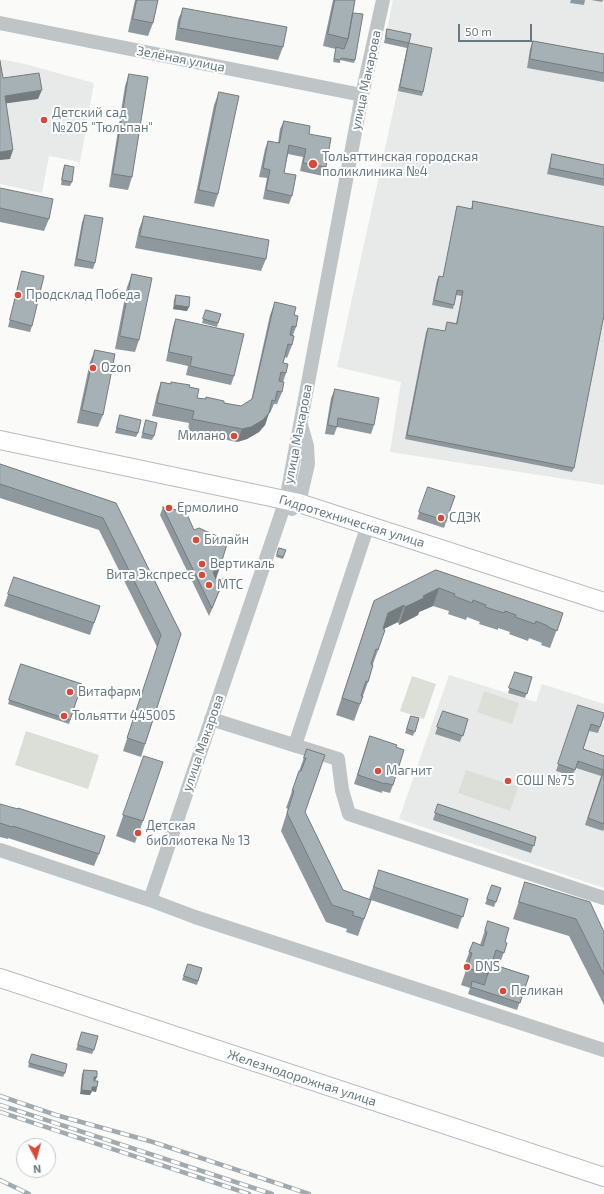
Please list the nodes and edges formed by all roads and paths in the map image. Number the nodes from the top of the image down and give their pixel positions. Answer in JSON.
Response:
{"nodes":[{"id":1,"x":383,"y":0,"type":"edge"},
{"id":2,"x":0,"y":23,"type":"edge"},
{"id":3,"x":362,"y":95,"type":"junction"},
{"id":4,"x":0,"y":440,"type":"edge"},
{"id":5,"x":292,"y":501,"type":"junction"},
{"id":6,"x":368,"y":525,"type":"junction"},
{"id":7,"x":604,"y":602,"type":"edge"},
{"id":8,"x":211,"y":719,"type":"junction"},
{"id":9,"x":295,"y":745,"type":"junction"},
{"id":10,"x":0,"y":850,"type":"edge"},
{"id":11,"x":604,"y":898,"type":"edge"},
{"id":12,"x":150,"y":900,"type":"junction"},
{"id":13,"x":0,"y":978,"type":"edge"},
{"id":14,"x":604,"y":1050,"type":"edge"},
{"id":15,"x":604,"y":1177,"type":"edge"}],
"edges":[{"from":1,"to":3,"type":"street","name":"улица Макарова"},
{"from":2,"to":3,"type":"street","name":"Зелёная улица"},
{"from":3,"to":5,"type":"street","name":"улица Макарова"},
{"from":4,"to":5,"type":"main road","name":"Гидротехническая улица"},
{"from":5,"to":6,"type":"main road","name":"Гидротехническая улица"},
{"from":5,"to":8,"type":"street","name":"улица Макарова"},
{"from":6,"to":7,"type":"main road","name":"Гидротехническая улица"},
{"from":6,"to":9,"type":"street"},
{"from":8,"to":9,"type":"street"},
{"from":8,"to":12,"type":"street","name":"улица Макарова"},
{"from":9,"to":11,"type":"street"},
{"from":10,"to":12,"type":"street"},
{"from":12,"to":14,"type":"street"},
{"from":13,"to":15,"type":"main road","name":"Железнодорожная улица"}]}
